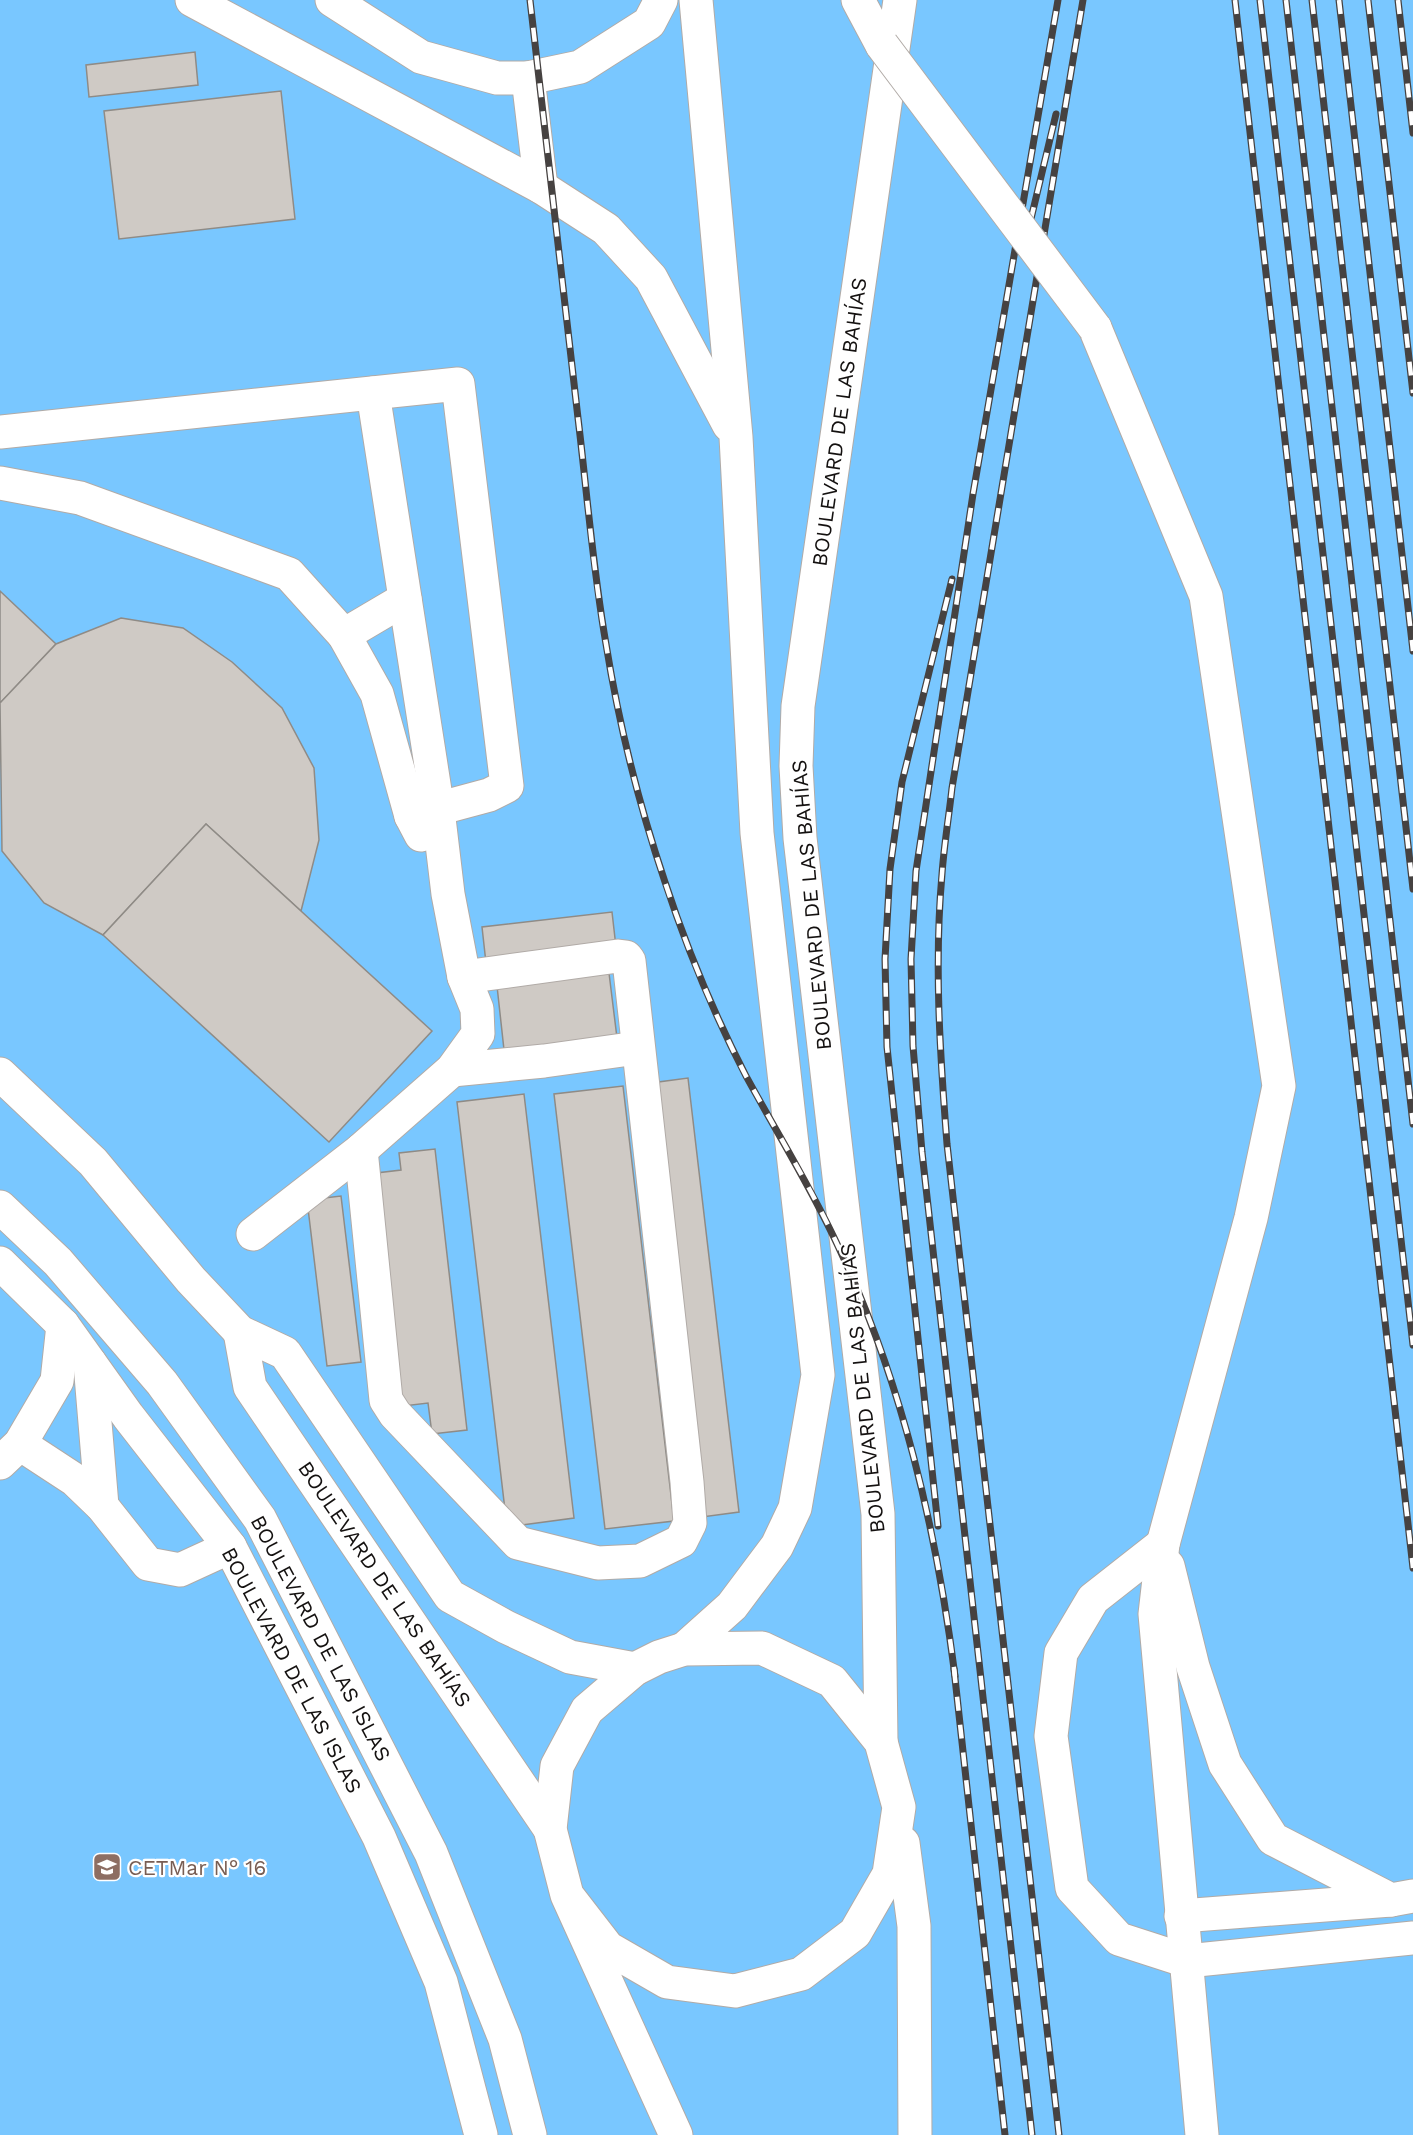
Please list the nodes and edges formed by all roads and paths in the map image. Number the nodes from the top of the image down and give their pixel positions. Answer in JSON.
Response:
{"nodes":[{"id":1,"x":192,"y":0,"type":"edge"},
{"id":2,"x":332,"y":0,"type":"edge"},
{"id":3,"x":661,"y":0,"type":"edge"},
{"id":4,"x":696,"y":0,"type":"edge"},
{"id":5,"x":858,"y":0,"type":"edge"},
{"id":6,"x":900,"y":0,"type":"edge"},
{"id":7,"x":528,"y":78,"type":"junction"},
{"id":8,"x":541,"y":187,"type":"junction"},
{"id":9,"x":373,"y":393,"type":"junction"},
{"id":10,"x":0,"y":432,"type":"edge"},
{"id":11,"x":736,"y":437,"type":"junction"},
{"id":12,"x":0,"y":483,"type":"edge"},
{"id":13,"x":405,"y":599,"type":"junction"},
{"id":14,"x":344,"y":635,"type":"junction"},
{"id":15,"x":425,"y":813,"type":"junction"},
{"id":16,"x":464,"y":977,"type":"junction"},
{"id":17,"x":637,"y":1048,"type":"junction"},
{"id":18,"x":452,"y":1070,"type":"junction"},
{"id":19,"x":0,"y":1074,"type":"edge"},
{"id":20,"x":362,"y":1150,"type":"junction"},
{"id":21,"x":0,"y":1207,"type":"edge"},
{"id":22,"x":253,"y":1234,"type":"dead end"},
{"id":23,"x":0,"y":1263,"type":"edge"},
{"id":24,"x":63,"y":1325,"type":"junction"},
{"id":25,"x":240,"y":1332,"type":"junction"},
{"id":26,"x":90,"y":1363,"type":"junction"},
{"id":27,"x":10,"y":1453,"type":"edge"},
{"id":28,"x":102,"y":1506,"type":"junction"},
{"id":29,"x":1163,"y":1544,"type":"junction"},
{"id":30,"x":230,"y":1547,"type":"junction"},
{"id":31,"x":684,"y":1649,"type":"junction"},
{"id":32,"x":635,"y":1669,"type":"junction"},
{"id":33,"x":881,"y":1742,"type":"junction"},
{"id":34,"x":899,"y":1807,"type":"junction"},
{"id":35,"x":550,"y":1829,"type":"junction"},
{"id":36,"x":567,"y":1894,"type":"junction"},
{"id":37,"x":1402,"y":1898,"type":"edge"},
{"id":38,"x":1181,"y":1916,"type":"junction"},
{"id":39,"x":1413,"y":1938,"type":"edge"},
{"id":40,"x":1187,"y":1961,"type":"junction"},
{"id":41,"x":481,"y":2135,"type":"edge"},
{"id":42,"x":530,"y":2135,"type":"edge"},
{"id":43,"x":676,"y":2135,"type":"edge"},
{"id":44,"x":915,"y":2135,"type":"edge"},
{"id":45,"x":1202,"y":2135,"type":"edge"}],
"edges":[{"from":1,"to":8,"type":"street"},
{"from":2,"to":7,"type":"street"},
{"from":3,"to":7,"type":"street"},
{"from":4,"to":11,"type":"street","name":"BOULEVARD DE LAS BAHÍAS"},
{"from":5,"to":29,"type":"street","bridge":true},
{"from":6,"to":33,"type":"street","name":"BOULEVARD DE LAS BAHÍAS"},
{"from":7,"to":8,"type":"street"},
{"from":8,"to":11,"type":"street"},
{"from":9,"to":10,"type":"street"},
{"from":9,"to":13,"type":"street"},
{"from":9,"to":15,"type":"street"},
{"from":11,"to":31,"type":"street","name":"BOULEVARD DE LAS BAHÍAS"},
{"from":12,"to":14,"type":"street"},
{"from":13,"to":14,"type":"street"},
{"from":13,"to":15,"type":"street"},
{"from":14,"to":15,"type":"street"},
{"from":15,"to":16,"type":"street"},
{"from":16,"to":17,"type":"street"},
{"from":16,"to":18,"type":"street"},
{"from":17,"to":18,"type":"street"},
{"from":17,"to":20,"type":"street"},
{"from":18,"to":20,"type":"street"},
{"from":19,"to":25,"type":"street"},
{"from":20,"to":22,"type":"street"},
{"from":21,"to":42,"type":"street","name":"BOULEVARD DE LAS ISLAS"},
{"from":23,"to":24,"type":"street","name":"BOULEVARD DE LAS ISLAS"},
{"from":24,"to":26,"type":"street","name":"BOULEVARD DE LAS ISLAS"},
{"from":24,"to":27,"type":"street"},
{"from":25,"to":32,"type":"street"},
{"from":25,"to":35,"type":"street","name":"BOULEVARD DE LAS BAHÍAS"},
{"from":26,"to":28,"type":"street"},
{"from":26,"to":30,"type":"street","name":"BOULEVARD DE LAS ISLAS"},
{"from":27,"to":28,"type":"street"},
{"from":28,"to":30,"type":"street"},
{"from":29,"to":37,"type":"street"},
{"from":29,"to":38,"type":"street"},
{"from":29,"to":40,"type":"street"},
{"from":30,"to":41,"type":"street","name":"BOULEVARD DE LAS ISLAS"},
{"from":31,"to":32,"type":"street"},
{"from":31,"to":33,"type":"street"},
{"from":32,"to":35,"type":"street"},
{"from":33,"to":34,"type":"street"},
{"from":34,"to":36,"type":"street"},
{"from":34,"to":44,"type":"street"},
{"from":35,"to":36,"type":"street"},
{"from":36,"to":43,"type":"street"},
{"from":37,"to":38,"type":"street"},
{"from":38,"to":40,"type":"street"},
{"from":39,"to":40,"type":"street"},
{"from":40,"to":45,"type":"street"}]}
